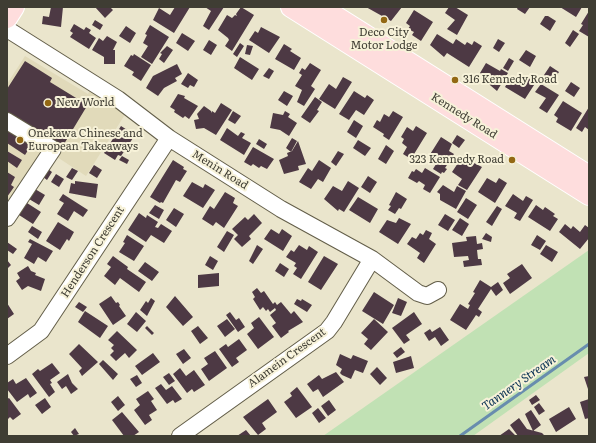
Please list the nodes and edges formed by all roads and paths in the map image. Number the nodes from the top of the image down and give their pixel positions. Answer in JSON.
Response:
{"nodes":[{"id":1,"x":14,"y":7,"type":"edge"},
{"id":2,"x":291,"y":7,"type":"edge"},
{"id":3,"x":321,"y":7,"type":"edge"},
{"id":4,"x":7,"y":18,"type":"edge"},
{"id":5,"x":7,"y":29,"type":"edge"},
{"id":6,"x":342,"y":30,"type":"junction"},
{"id":7,"x":7,"y":121,"type":"edge"},
{"id":8,"x":169,"y":138,"type":"junction"},
{"id":9,"x":589,"y":176,"type":"edge"},
{"id":10,"x":589,"y":194,"type":"edge"},
{"id":11,"x":7,"y":218,"type":"edge"},
{"id":12,"x":372,"y":259,"type":"junction"},
{"id":13,"x":438,"y":290,"type":"dead end"},
{"id":14,"x":7,"y":356,"type":"edge"},
{"id":15,"x":180,"y":436,"type":"edge"}],
"edges":[{"from":1,"to":4,"type":"main road"},
{"from":2,"to":6,"type":"main road","name":"Kennedy Road"},
{"from":3,"to":6,"type":"main road","name":"Kennedy Road"},
{"from":5,"to":8,"type":"street","name":"Menin Road"},
{"from":6,"to":9,"type":"main road","name":"Kennedy Road"},
{"from":6,"to":10,"type":"main road","name":"Kennedy Road"},
{"from":7,"to":11,"type":"street"},
{"from":8,"to":12,"type":"street","name":"Menin Road"},
{"from":8,"to":14,"type":"street","name":"Henderson Crescent"},
{"from":12,"to":13,"type":"street","name":"Menin Road"},
{"from":12,"to":15,"type":"street","name":"Alamein Crescent"}]}
